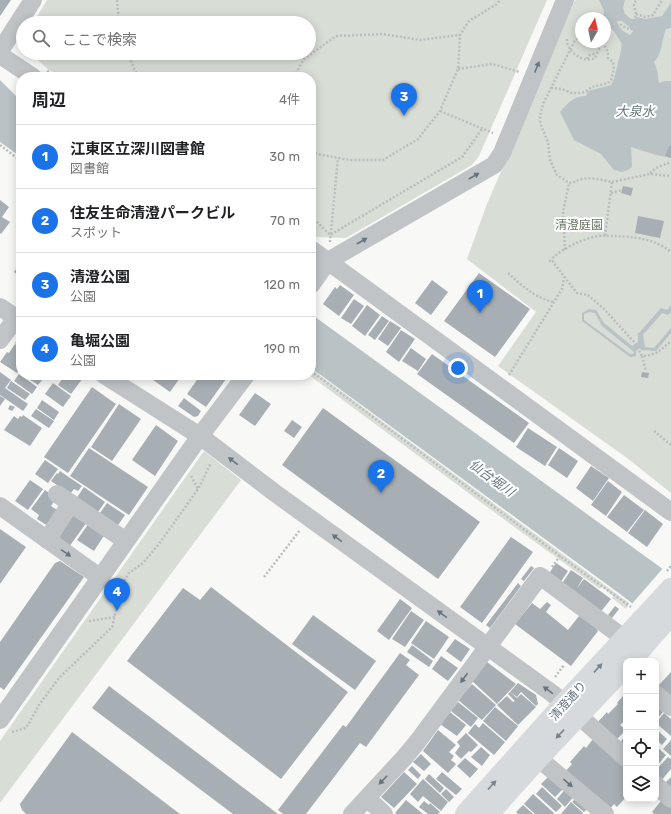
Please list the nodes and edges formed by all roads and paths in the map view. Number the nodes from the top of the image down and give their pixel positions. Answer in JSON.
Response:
{"nodes":[{"id":1,"x":32,"y":0,"type":"edge"},
{"id":2,"x":117,"y":0,"type":"edge"},
{"id":3,"x":500,"y":0,"type":"edge"},
{"id":4,"x":565,"y":0,"type":"edge"},
{"id":5,"x":636,"y":0,"type":"edge"},
{"id":6,"x":662,"y":0,"type":"edge"},
{"id":7,"x":636,"y":14,"type":"junction"},
{"id":8,"x":22,"y":16,"type":"edge"},
{"id":9,"x":118,"y":16,"type":"edge"},
{"id":10,"x":16,"y":26,"type":"edge"},
{"id":11,"x":611,"y":27,"type":"edge"},
{"id":12,"x":460,"y":35,"type":"junction"},
{"id":13,"x":567,"y":38,"type":"dead end"},
{"id":14,"x":575,"y":40,"type":"edge"},
{"id":15,"x":599,"y":48,"type":"edge"},
{"id":16,"x":607,"y":48,"type":"edge"},
{"id":17,"x":316,"y":50,"type":"edge"},
{"id":18,"x":570,"y":50,"type":"junction"},
{"id":19,"x":0,"y":51,"type":"edge"},
{"id":20,"x":0,"y":55,"type":"edge"},
{"id":21,"x":131,"y":60,"type":"edge"},
{"id":22,"x":303,"y":60,"type":"edge"},
{"id":23,"x":458,"y":69,"type":"junction"},
{"id":24,"x":26,"y":72,"type":"edge"},
{"id":25,"x":136,"y":72,"type":"edge"},
{"id":26,"x":297,"y":72,"type":"edge"},
{"id":27,"x":526,"y":74,"type":"dead end"},
{"id":28,"x":551,"y":88,"type":"junction"},
{"id":29,"x":440,"y":111,"type":"junction"},
{"id":30,"x":482,"y":129,"type":"junction"},
{"id":31,"x":494,"y":134,"type":"dead end"},
{"id":32,"x":0,"y":145,"type":"edge"},
{"id":33,"x":316,"y":154,"type":"edge"},
{"id":34,"x":16,"y":157,"type":"edge"},
{"id":35,"x":338,"y":158,"type":"junction"},
{"id":36,"x":671,"y":162,"type":"edge"},
{"id":37,"x":650,"y":174,"type":"junction"},
{"id":38,"x":671,"y":176,"type":"edge"},
{"id":39,"x":612,"y":182,"type":"junction"},
{"id":40,"x":569,"y":183,"type":"junction"},
{"id":41,"x":622,"y":190,"type":"dead end"},
{"id":42,"x":611,"y":193,"type":"junction"},
{"id":43,"x":316,"y":221,"type":"edge"},
{"id":44,"x":330,"y":235,"type":"junction"},
{"id":45,"x":605,"y":236,"type":"junction"},
{"id":46,"x":336,"y":243,"type":"dead end"},
{"id":47,"x":565,"y":250,"type":"junction"},
{"id":48,"x":671,"y":252,"type":"edge"},
{"id":49,"x":316,"y":253,"type":"edge"},
{"id":50,"x":553,"y":260,"type":"junction"},
{"id":51,"x":328,"y":261,"type":"junction"},
{"id":52,"x":549,"y":261,"type":"dead end"},
{"id":53,"x":508,"y":273,"type":"dead end"},
{"id":54,"x":564,"y":277,"type":"junction"},
{"id":55,"x":316,"y":278,"type":"edge"},
{"id":56,"x":554,"y":302,"type":"junction"},
{"id":57,"x":0,"y":308,"type":"edge"},
{"id":58,"x":16,"y":317,"type":"edge"},
{"id":59,"x":16,"y":322,"type":"edge"},
{"id":60,"x":0,"y":340,"type":"edge"},
{"id":61,"x":671,"y":341,"type":"edge"},
{"id":62,"x":642,"y":356,"type":"junction"},
{"id":63,"x":646,"y":371,"type":"dead end"},
{"id":64,"x":316,"y":375,"type":"edge"},
{"id":65,"x":508,"y":377,"type":"dead end"},
{"id":66,"x":112,"y":380,"type":"edge"},
{"id":67,"x":242,"y":380,"type":"edge"},
{"id":68,"x":654,"y":431,"type":"dead end"},
{"id":69,"x":200,"y":436,"type":"junction"},
{"id":70,"x":671,"y":445,"type":"edge"},
{"id":71,"x":214,"y":457,"type":"dead end"},
{"id":72,"x":188,"y":470,"type":"dead end"},
{"id":73,"x":198,"y":489,"type":"junction"},
{"id":74,"x":0,"y":506,"type":"edge"},
{"id":75,"x":671,"y":512,"type":"edge"},
{"id":76,"x":301,"y":530,"type":"dead end"},
{"id":77,"x":47,"y":540,"type":"junction"},
{"id":78,"x":126,"y":541,"type":"junction"},
{"id":79,"x":560,"y":556,"type":"junction"},
{"id":80,"x":671,"y":566,"type":"edge"},
{"id":81,"x":550,"y":571,"type":"dead end"},
{"id":82,"x":264,"y":577,"type":"dead end"},
{"id":83,"x":101,"y":578,"type":"junction"},
{"id":84,"x":669,"y":580,"type":"edge"},
{"id":85,"x":671,"y":614,"type":"edge"},
{"id":86,"x":115,"y":617,"type":"junction"},
{"id":87,"x":644,"y":620,"type":"junction"},
{"id":88,"x":87,"y":622,"type":"dead end"},
{"id":89,"x":625,"y":638,"type":"junction"},
{"id":90,"x":487,"y":647,"type":"junction"},
{"id":91,"x":629,"y":658,"type":"edge"},
{"id":92,"x":564,"y":665,"type":"dead end"},
{"id":93,"x":623,"y":668,"type":"edge"},
{"id":94,"x":553,"y":681,"type":"dead end"},
{"id":95,"x":659,"y":697,"type":"edge"},
{"id":96,"x":671,"y":707,"type":"edge"},
{"id":97,"x":3,"y":709,"type":"edge"},
{"id":98,"x":572,"y":709,"type":"junction"},
{"id":99,"x":26,"y":728,"type":"dead end"},
{"id":100,"x":623,"y":755,"type":"edge"},
{"id":101,"x":538,"y":758,"type":"junction"},
{"id":102,"x":659,"y":789,"type":"edge"},
{"id":103,"x":367,"y":798,"type":"junction"},
{"id":104,"x":671,"y":799,"type":"edge"},
{"id":105,"x":352,"y":814,"type":"edge"},
{"id":106,"x":384,"y":814,"type":"edge"},
{"id":107,"x":466,"y":814,"type":"edge"},
{"id":108,"x":488,"y":814,"type":"edge"},
{"id":109,"x":605,"y":814,"type":"edge"}],
"edges":[{"from":1,"to":8,"type":"street"},
{"from":2,"to":9,"type":"path"},
{"from":3,"to":12,"type":"path"},
{"from":51,"to":4,"type":"street","one_way":true},
{"from":5,"to":7,"type":"path"},
{"from":6,"to":7,"type":"path"},
{"from":7,"to":11,"type":"path"},
{"from":10,"to":19,"type":"street"},
{"from":12,"to":17,"type":"path"},
{"from":12,"to":23,"type":"path"},
{"from":13,"to":18,"type":"path"},
{"from":14,"to":18,"type":"path"},
{"from":15,"to":18,"type":"path"},
{"from":16,"to":28,"type":"path"},
{"from":18,"to":28,"type":"path"},
{"from":20,"to":24,"type":"street"},
{"from":21,"to":25,"type":"path"},
{"from":22,"to":26,"type":"path"},
{"from":23,"to":27,"type":"path"},
{"from":23,"to":29,"type":"path"},
{"from":28,"to":40,"type":"path"},
{"from":29,"to":30,"type":"path"},
{"from":29,"to":35,"type":"path"},
{"from":30,"to":31,"type":"path"},
{"from":30,"to":44,"type":"path"},
{"from":32,"to":34,"type":"path"},
{"from":33,"to":35,"type":"path"},
{"from":35,"to":44,"type":"path"},
{"from":36,"to":37,"type":"path"},
{"from":37,"to":38,"type":"path"},
{"from":37,"to":39,"type":"path"},
{"from":39,"to":40,"type":"path"},
{"from":39,"to":42,"type":"path"},
{"from":40,"to":47,"type":"path"},
{"from":41,"to":42,"type":"path"},
{"from":42,"to":45,"type":"path"},
{"from":43,"to":44,"type":"path"},
{"from":44,"to":46,"type":"path"},
{"from":45,"to":47,"type":"path"},
{"from":45,"to":48,"type":"path"},
{"from":47,"to":50,"type":"path"},
{"from":49,"to":51,"type":"street"},
{"from":50,"to":52,"type":"path"},
{"from":50,"to":54,"type":"path"},
{"from":51,"to":55,"type":"street"},
{"from":51,"to":75,"type":"street"},
{"from":53,"to":56,"type":"path"},
{"from":54,"to":56,"type":"path"},
{"from":54,"to":62,"type":"path"},
{"from":56,"to":65,"type":"path"},
{"from":57,"to":58,"type":"street"},
{"from":59,"to":60,"type":"street"},
{"from":61,"to":62,"type":"path"},
{"from":62,"to":63,"type":"path"},
{"from":64,"to":79,"type":"path"},
{"from":66,"to":69,"type":"street"},
{"from":67,"to":69,"type":"street"},
{"from":68,"to":70,"type":"path"},
{"from":69,"to":78,"type":"street"},
{"from":90,"to":69,"type":"street","one_way":true},
{"from":71,"to":73,"type":"path"},
{"from":72,"to":73,"type":"path"},
{"from":73,"to":86,"type":"path"},
{"from":74,"to":77,"type":"street"},
{"from":76,"to":82,"type":"path"},
{"from":77,"to":78,"type":"street"},
{"from":77,"to":83,"type":"street","one_way":true},
{"from":78,"to":83,"type":"street"},
{"from":79,"to":81,"type":"path"},
{"from":79,"to":87,"type":"path"},
{"from":80,"to":84,"type":"path"},
{"from":83,"to":97,"type":"street"},
{"from":84,"to":87,"type":"main road","name":"清澄通り"},
{"from":85,"to":87,"type":"main road","name":"清澄通り"},
{"from":86,"to":88,"type":"path"},
{"from":86,"to":99,"type":"path"},
{"from":87,"to":89,"type":"main road","name":"清澄通り"},
{"from":87,"to":91,"type":"main road","name":"清澄通り"},
{"from":89,"to":90,"type":"street"},
{"from":98,"to":89,"type":"main road","name":"清澄通り","one_way":true},
{"from":98,"to":90,"type":"street","one_way":true},
{"from":90,"to":103,"type":"street","one_way":true},
{"from":92,"to":94,"type":"path"},
{"from":93,"to":98,"type":"main road","name":"清澄通り"},
{"from":95,"to":96,"type":"street"},
{"from":98,"to":100,"type":"street"},
{"from":98,"to":101,"type":"main road","name":"清澄通り","one_way":true},
{"from":107,"to":98,"type":"main road","name":"清澄通り","one_way":true},
{"from":101,"to":108,"type":"main road","name":"清澄通り"},
{"from":101,"to":109,"type":"street","one_way":true},
{"from":102,"to":104,"type":"street"},
{"from":103,"to":105,"type":"street"},
{"from":103,"to":106,"type":"street"}]}
